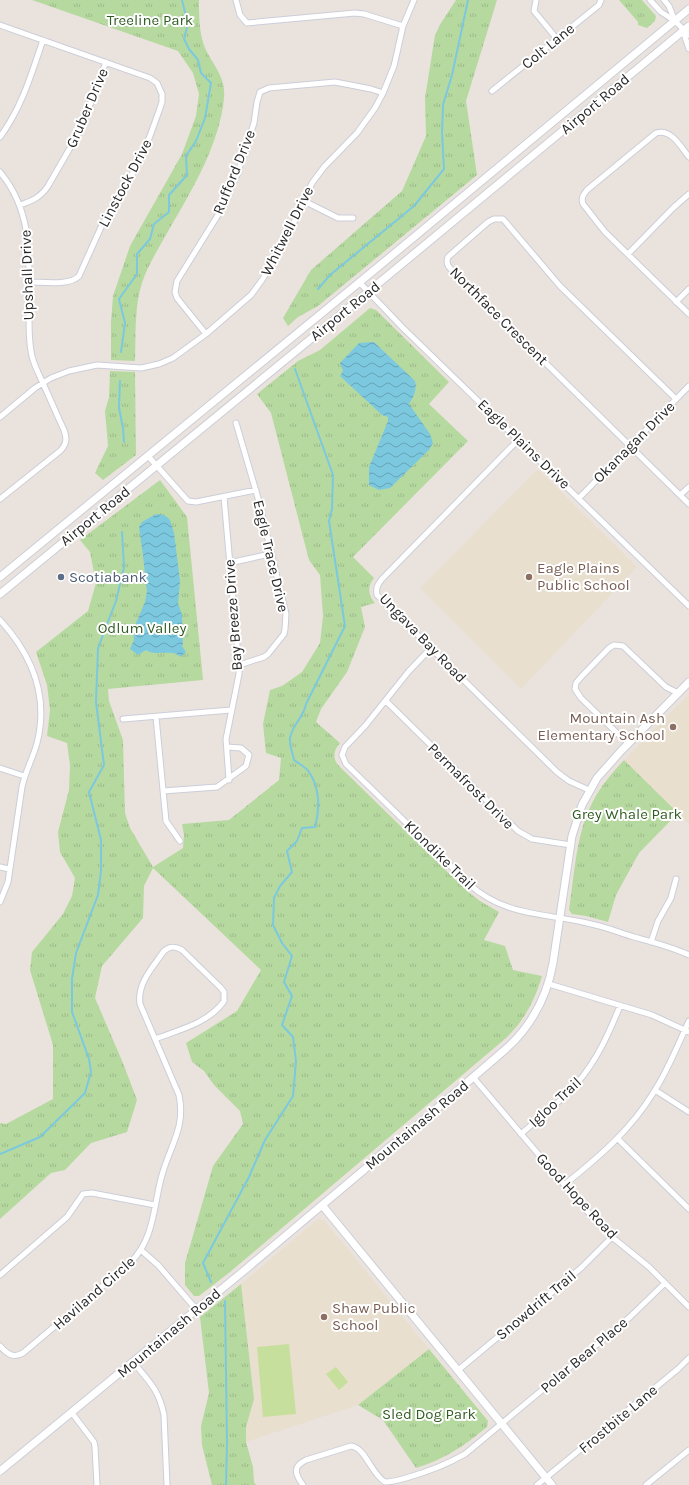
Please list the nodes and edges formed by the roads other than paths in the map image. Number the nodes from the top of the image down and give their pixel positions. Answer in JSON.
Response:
{"nodes":[{"id":1,"x":236,"y":0,"type":"edge"},
{"id":2,"x":414,"y":0,"type":"edge"},
{"id":3,"x":536,"y":0,"type":"edge"},
{"id":4,"x":601,"y":0,"type":"edge"},
{"id":5,"x":650,"y":0,"type":"edge"},
{"id":6,"x":664,"y":0,"type":"edge"},
{"id":7,"x":689,"y":9,"type":"edge"},
{"id":8,"x":675,"y":21,"type":"junction"},
{"id":9,"x":0,"y":25,"type":"edge"},
{"id":10,"x":403,"y":26,"type":"junction"},
{"id":11,"x":687,"y":30,"type":"edge"},
{"id":12,"x":557,"y":39,"type":"junction"},
{"id":13,"x":43,"y":40,"type":"junction"},
{"id":14,"x":689,"y":49,"type":"edge"},
{"id":15,"x":106,"y":62,"type":"junction"},
{"id":16,"x":492,"y":91,"type":"dead end"},
{"id":17,"x":383,"y":93,"type":"junction"},
{"id":18,"x":0,"y":137,"type":"edge"},
{"id":19,"x":689,"y":157,"type":"edge"},
{"id":20,"x":0,"y":172,"type":"edge"},
{"id":21,"x":689,"y":194,"type":"edge"},
{"id":22,"x":304,"y":201,"type":"junction"},
{"id":23,"x":20,"y":205,"type":"junction"},
{"id":24,"x":353,"y":218,"type":"dead end"},
{"id":25,"x":628,"y":254,"type":"junction"},
{"id":26,"x":29,"y":282,"type":"junction"},
{"id":27,"x":359,"y":282,"type":"junction"},
{"id":28,"x":689,"y":289,"type":"edge"},
{"id":29,"x":368,"y":292,"type":"junction"},
{"id":30,"x":676,"y":302,"type":"junction"},
{"id":31,"x":689,"y":314,"type":"edge"},
{"id":32,"x":206,"y":334,"type":"junction"},
{"id":33,"x":43,"y":383,"type":"junction"},
{"id":34,"x":689,"y":386,"type":"edge"},
{"id":35,"x":676,"y":399,"type":"junction"},
{"id":36,"x":0,"y":416,"type":"edge"},
{"id":37,"x":236,"y":423,"type":"dead end"},
{"id":38,"x":519,"y":439,"type":"junction"},
{"id":39,"x":630,"y":446,"type":"junction"},
{"id":40,"x":148,"y":456,"type":"junction"},
{"id":41,"x":156,"y":466,"type":"junction"},
{"id":42,"x":689,"y":487,"type":"edge"},
{"id":43,"x":256,"y":490,"type":"junction"},
{"id":44,"x":680,"y":495,"type":"junction"},
{"id":45,"x":224,"y":497,"type":"junction"},
{"id":46,"x":579,"y":498,"type":"junction"},
{"id":47,"x":0,"y":499,"type":"edge"},
{"id":48,"x":689,"y":504,"type":"edge"},
{"id":49,"x":270,"y":554,"type":"junction"},
{"id":50,"x":229,"y":563,"type":"junction"},
{"id":51,"x":0,"y":577,"type":"edge"},
{"id":52,"x":0,"y":594,"type":"edge"},
{"id":53,"x":689,"y":606,"type":"edge"},
{"id":54,"x":0,"y":620,"type":"edge"},
{"id":55,"x":431,"y":648,"type":"junction"},
{"id":56,"x":238,"y":665,"type":"junction"},
{"id":57,"x":689,"y":682,"type":"edge"},
{"id":58,"x":678,"y":693,"type":"junction"},
{"id":59,"x":386,"y":701,"type":"junction"},
{"id":60,"x":231,"y":710,"type":"junction"},
{"id":61,"x":156,"y":716,"type":"junction"},
{"id":62,"x":123,"y":720,"type":"dead end"},
{"id":63,"x":629,"y":743,"type":"junction"},
{"id":64,"x":227,"y":747,"type":"junction"},
{"id":65,"x":0,"y":768,"type":"edge"},
{"id":66,"x":24,"y":776,"type":"junction"},
{"id":67,"x":229,"y":780,"type":"junction"},
{"id":68,"x":589,"y":790,"type":"junction"},
{"id":69,"x":163,"y":791,"type":"junction"},
{"id":70,"x":180,"y":841,"type":"dead end"},
{"id":71,"x":571,"y":845,"type":"junction"},
{"id":72,"x":0,"y":867,"type":"edge"},
{"id":73,"x":9,"y":869,"type":"junction"},
{"id":74,"x":676,"y":880,"type":"dead end"},
{"id":75,"x":0,"y":902,"type":"edge"},
{"id":76,"x":560,"y":918,"type":"junction"},
{"id":77,"x":651,"y":942,"type":"junction"},
{"id":78,"x":689,"y":955,"type":"edge"},
{"id":79,"x":548,"y":984,"type":"junction"},
{"id":80,"x":620,"y":1006,"type":"junction"},
{"id":81,"x":689,"y":1021,"type":"edge"},
{"id":82,"x":687,"y":1031,"type":"edge"},
{"id":83,"x":156,"y":1039,"type":"junction"},
{"id":84,"x":473,"y":1078,"type":"junction"},
{"id":85,"x":655,"y":1090,"type":"junction"},
{"id":86,"x":689,"y":1112,"type":"edge"},
{"id":87,"x":521,"y":1134,"type":"junction"},
{"id":88,"x":618,"y":1139,"type":"junction"},
{"id":89,"x":564,"y":1185,"type":"junction"},
{"id":90,"x":155,"y":1205,"type":"junction"},
{"id":91,"x":322,"y":1205,"type":"junction"},
{"id":92,"x":689,"y":1209,"type":"edge"},
{"id":93,"x":612,"y":1237,"type":"junction"},
{"id":94,"x":142,"y":1250,"type":"junction"},
{"id":95,"x":0,"y":1275,"type":"edge"},
{"id":96,"x":665,"y":1283,"type":"junction"},
{"id":97,"x":689,"y":1307,"type":"edge"},
{"id":98,"x":196,"y":1309,"type":"junction"},
{"id":99,"x":0,"y":1346,"type":"edge"},
{"id":100,"x":689,"y":1358,"type":"edge"},
{"id":101,"x":133,"y":1362,"type":"junction"},
{"id":102,"x":457,"y":1371,"type":"junction"},
{"id":103,"x":72,"y":1413,"type":"junction"},
{"id":104,"x":501,"y":1424,"type":"junction"},
{"id":105,"x":689,"y":1450,"type":"edge"},
{"id":106,"x":1,"y":1468,"type":"edge"},
{"id":107,"x":546,"y":1478,"type":"junction"},
{"id":108,"x":97,"y":1485,"type":"edge"},
{"id":109,"x":167,"y":1485,"type":"edge"},
{"id":110,"x":302,"y":1485,"type":"edge"},
{"id":111,"x":537,"y":1485,"type":"edge"},
{"id":112,"x":552,"y":1485,"type":"edge"},
{"id":113,"x":646,"y":1485,"type":"edge"}],
"edges":[{"from":1,"to":10,"type":"street"},
{"from":2,"to":10,"type":"street","name":"Whitwell Drive"},
{"from":3,"to":12,"type":"street"},
{"from":4,"to":12,"type":"street","name":"Colt Lane"},
{"from":5,"to":8,"type":"street"},
{"from":6,"to":8,"type":"street"},
{"from":7,"to":8,"type":"main road","name":"Airport Road"},
{"from":8,"to":11,"type":"street"},
{"from":8,"to":27,"type":"main road","name":"Airport Road"},
{"from":9,"to":13,"type":"street","name":"Linstock Drive"},
{"from":10,"to":17,"type":"street","name":"Whitwell Drive"},
{"from":11,"to":14,"type":"street"},
{"from":11,"to":29,"type":"main road","name":"Airport Road"},
{"from":12,"to":16,"type":"street","name":"Colt Lane"},
{"from":13,"to":15,"type":"street","name":"Linstock Drive"},
{"from":13,"to":18,"type":"street"},
{"from":15,"to":23,"type":"street","name":"Gruber Drive"},
{"from":15,"to":26,"type":"street","name":"Linstock Drive"},
{"from":17,"to":22,"type":"street","name":"Whitwell Drive"},
{"from":17,"to":32,"type":"street","name":"Rufford Drive"},
{"from":19,"to":25,"type":"street"},
{"from":20,"to":23,"type":"street","name":"Upshall Drive"},
{"from":21,"to":25,"type":"street"},
{"from":22,"to":24,"type":"street"},
{"from":22,"to":32,"type":"street","name":"Whitwell Drive"},
{"from":23,"to":26,"type":"street","name":"Upshall Drive"},
{"from":25,"to":30,"type":"street"},
{"from":26,"to":33,"type":"street","name":"Upshall Drive"},
{"from":27,"to":29,"type":"street","name":"Eagle Plains Drive"},
{"from":27,"to":40,"type":"main road","name":"Airport Road"},
{"from":28,"to":30,"type":"street"},
{"from":29,"to":38,"type":"street","name":"Eagle Plains Drive"},
{"from":29,"to":41,"type":"main road","name":"Airport Road"},
{"from":30,"to":31,"type":"street"},
{"from":32,"to":33,"type":"street","name":"Whitwell Drive"},
{"from":33,"to":36,"type":"street","name":"Whitwell Drive"},
{"from":33,"to":47,"type":"street","name":"Upshall Drive"},
{"from":34,"to":35,"type":"street","name":"Okanagan Drive"},
{"from":35,"to":39,"type":"street","name":"Okanagan Drive"},
{"from":35,"to":39,"type":"street","name":"Northface Crescent"},
{"from":37,"to":43,"type":"street","name":"Eagle Trace Drive"},
{"from":38,"to":46,"type":"street","name":"Eagle Plains Drive"},
{"from":38,"to":55,"type":"street","name":"Ungava Bay Road"},
{"from":39,"to":44,"type":"street"},
{"from":39,"to":46,"type":"street","name":"Okanagan Drive"},
{"from":40,"to":41,"type":"street"},
{"from":40,"to":51,"type":"main road","name":"Airport Road"},
{"from":41,"to":45,"type":"street"},
{"from":41,"to":52,"type":"main road","name":"Airport Road"},
{"from":42,"to":44,"type":"street"},
{"from":43,"to":45,"type":"street"},
{"from":43,"to":49,"type":"street","name":"Eagle Trace Drive"},
{"from":44,"to":48,"type":"street"},
{"from":45,"to":50,"type":"street","name":"Bay Breeze Drive"},
{"from":46,"to":53,"type":"street","name":"Eagle Plains Drive"},
{"from":49,"to":50,"type":"street"},
{"from":49,"to":56,"type":"street","name":"Eagle Trace Drive"},
{"from":50,"to":56,"type":"street","name":"Bay Breeze Drive"},
{"from":54,"to":66,"type":"street"},
{"from":55,"to":59,"type":"street"},
{"from":55,"to":68,"type":"street","name":"Ungava Bay Road"},
{"from":56,"to":60,"type":"street","name":"Bay Breeze Drive"},
{"from":57,"to":58,"type":"main road","name":"Mountainash Road"},
{"from":58,"to":63,"type":"main road","name":"Mountainash Road"},
{"from":58,"to":63,"type":"street"},
{"from":59,"to":71,"type":"street","name":"Permafrost Drive"},
{"from":59,"to":76,"type":"street","name":"Klondike Trail"},
{"from":60,"to":61,"type":"street"},
{"from":60,"to":64,"type":"street","name":"Bay Breeze Drive"},
{"from":61,"to":62,"type":"street"},
{"from":61,"to":69,"type":"street"},
{"from":63,"to":68,"type":"main road","name":"Mountainash Road"},
{"from":64,"to":67,"type":"street","name":"Bay Breeze Drive"},
{"from":64,"to":67,"type":"street"},
{"from":65,"to":66,"type":"street"},
{"from":66,"to":73,"type":"street"},
{"from":67,"to":69,"type":"street"},
{"from":68,"to":71,"type":"main road","name":"Mountainash Road"},
{"from":69,"to":70,"type":"street"},
{"from":71,"to":76,"type":"main road","name":"Mountainash Road"},
{"from":72,"to":73,"type":"street"},
{"from":73,"to":75,"type":"street"},
{"from":74,"to":77,"type":"street"},
{"from":76,"to":77,"type":"street","name":"Klondike Trail"},
{"from":76,"to":79,"type":"main road","name":"Mountainash Road"},
{"from":77,"to":78,"type":"street","name":"Klondike Trail"},
{"from":79,"to":80,"type":"street"},
{"from":79,"to":84,"type":"main road","name":"Mountainash Road"},
{"from":80,"to":82,"type":"street"},
{"from":80,"to":87,"type":"street","name":"Igloo Trail"},
{"from":81,"to":82,"type":"street"},
{"from":82,"to":85,"type":"street"},
{"from":83,"to":83,"type":"street","name":"Haviland Circle"},
{"from":83,"to":90,"type":"street","name":"Haviland Circle"},
{"from":84,"to":87,"type":"street","name":"Good Hope Road"},
{"from":84,"to":91,"type":"main road","name":"Mountainash Road"},
{"from":85,"to":86,"type":"street"},
{"from":85,"to":88,"type":"street"},
{"from":87,"to":89,"type":"street","name":"Good Hope Road"},
{"from":88,"to":89,"type":"street"},
{"from":88,"to":92,"type":"street"},
{"from":89,"to":93,"type":"street","name":"Good Hope Road"},
{"from":90,"to":94,"type":"street","name":"Haviland Circle"},
{"from":90,"to":95,"type":"street"},
{"from":91,"to":98,"type":"main road","name":"Mountainash Road"},
{"from":91,"to":102,"type":"main road"},
{"from":93,"to":96,"type":"street","name":"Good Hope Road"},
{"from":93,"to":102,"type":"street","name":"Snowdrift Trail"},
{"from":94,"to":98,"type":"street"},
{"from":94,"to":99,"type":"street","name":"Haviland Circle"},
{"from":96,"to":97,"type":"street","name":"Good Hope Road"},
{"from":96,"to":104,"type":"street","name":"Polar Bear Place"},
{"from":98,"to":101,"type":"main road","name":"Mountainash Road"},
{"from":100,"to":107,"type":"street","name":"Frostbite Lane"},
{"from":101,"to":103,"type":"main road","name":"Mountainash Road"},
{"from":101,"to":109,"type":"street"},
{"from":102,"to":104,"type":"main road"},
{"from":103,"to":106,"type":"main road","name":"Mountainash Road"},
{"from":103,"to":108,"type":"street"},
{"from":104,"to":107,"type":"main road"},
{"from":104,"to":110,"type":"street","name":"Polar Bear Place"},
{"from":105,"to":113,"type":"street"},
{"from":107,"to":111,"type":"street","name":"Frostbite Lane"},
{"from":107,"to":112,"type":"main road"}]}
